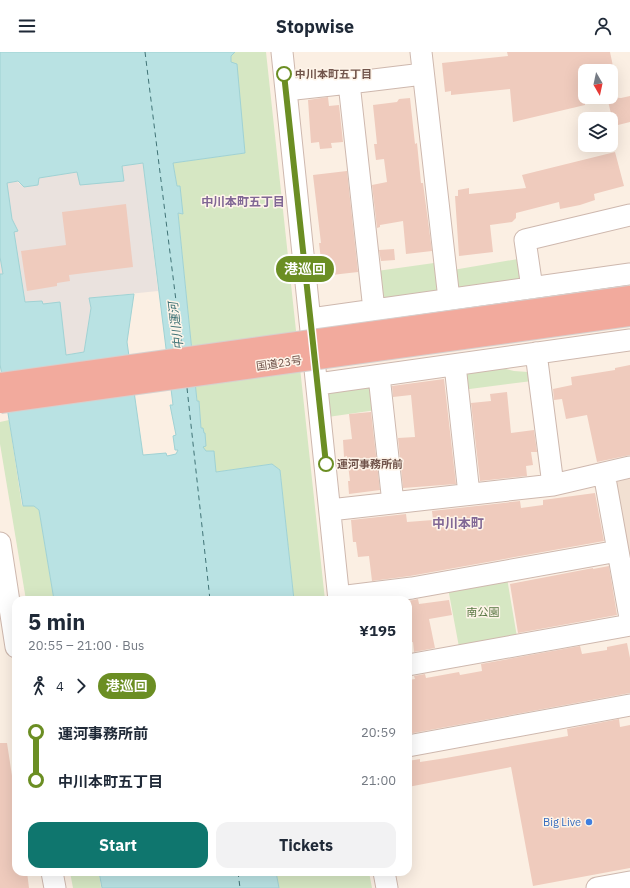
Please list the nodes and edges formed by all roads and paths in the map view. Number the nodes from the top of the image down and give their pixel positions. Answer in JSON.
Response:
{"nodes":[{"id":1,"x":282,"y":52,"type":"edge"},
{"id":2,"x":421,"y":52,"type":"edge"},
{"id":3,"x":424,"y":74,"type":"junction"},
{"id":4,"x":349,"y":83,"type":"junction"},
{"id":5,"x":286,"y":90,"type":"junction"},
{"id":6,"x":630,"y":215,"type":"edge"},
{"id":7,"x":630,"y":274,"type":"edge"},
{"id":8,"x":532,"y":288,"type":"junction"},
{"id":9,"x":630,"y":297,"type":"edge"},
{"id":10,"x":449,"y":300,"type":"junction"},
{"id":11,"x":374,"y":310,"type":"junction"},
{"id":12,"x":630,"y":315,"type":"edge"},
{"id":13,"x":311,"y":319,"type":"junction"},
{"id":14,"x":630,"y":340,"type":"edge"},
{"id":15,"x":536,"y":353,"type":"junction"},
{"id":16,"x":455,"y":365,"type":"junction"},
{"id":17,"x":379,"y":376,"type":"junction"},
{"id":18,"x":0,"y":384,"type":"edge"},
{"id":19,"x":318,"y":384,"type":"junction"},
{"id":20,"x":0,"y":402,"type":"edge"},
{"id":21,"x":630,"y":467,"type":"edge"},
{"id":22,"x":604,"y":473,"type":"junction"},
{"id":23,"x":553,"y":485,"type":"junction"},
{"id":24,"x":469,"y":494,"type":"junction"},
{"id":25,"x":393,"y":503,"type":"junction"},
{"id":26,"x":330,"y":510,"type":"junction"},
{"id":27,"x":0,"y":542,"type":"edge"},
{"id":28,"x":618,"y":551,"type":"junction"},
{"id":29,"x":339,"y":596,"type":"edge"},
{"id":30,"x":359,"y":596,"type":"edge"},
{"id":31,"x":630,"y":618,"type":"edge"},
{"id":32,"x":12,"y":621,"type":"edge"},
{"id":33,"x":630,"y":625,"type":"edge"},
{"id":34,"x":412,"y":664,"type":"edge"},
{"id":35,"x":630,"y":705,"type":"edge"},
{"id":36,"x":412,"y":745,"type":"edge"},
{"id":37,"x":53,"y":876,"type":"edge"},
{"id":38,"x":385,"y":876,"type":"edge"},
{"id":39,"x":630,"y":882,"type":"edge"},
{"id":40,"x":55,"y":888,"type":"edge"},
{"id":41,"x":387,"y":888,"type":"edge"},
{"id":42,"x":597,"y":888,"type":"edge"}],
"edges":[{"from":1,"to":5,"type":"street"},
{"from":2,"to":3,"type":"street"},
{"from":3,"to":4,"type":"street"},
{"from":3,"to":10,"type":"street"},
{"from":4,"to":5,"type":"street"},
{"from":4,"to":11,"type":"street"},
{"from":5,"to":13,"type":"street"},
{"from":6,"to":8,"type":"street"},
{"from":7,"to":8,"type":"street"},
{"from":8,"to":10,"type":"street"},
{"from":9,"to":18,"type":"highway","name":"国道23号","bridge":true},
{"from":10,"to":11,"type":"street"},
{"from":11,"to":13,"type":"street"},
{"from":12,"to":20,"type":"highway","name":"国道23号","bridge":true},
{"from":13,"to":19,"type":"street"},
{"from":14,"to":15,"type":"street"},
{"from":15,"to":16,"type":"street"},
{"from":15,"to":23,"type":"street"},
{"from":16,"to":17,"type":"street"},
{"from":16,"to":24,"type":"street"},
{"from":17,"to":19,"type":"street"},
{"from":17,"to":25,"type":"street"},
{"from":19,"to":26,"type":"street"},
{"from":21,"to":22,"type":"street"},
{"from":22,"to":23,"type":"street"},
{"from":22,"to":28,"type":"street"},
{"from":23,"to":24,"type":"street"},
{"from":24,"to":25,"type":"street"},
{"from":25,"to":26,"type":"street"},
{"from":26,"to":29,"type":"street"},
{"from":27,"to":32,"type":"street"},
{"from":28,"to":30,"type":"street"},
{"from":28,"to":31,"type":"street"},
{"from":33,"to":34,"type":"street"},
{"from":35,"to":36,"type":"street"},
{"from":37,"to":40,"type":"street"},
{"from":38,"to":41,"type":"street"},
{"from":39,"to":42,"type":"street"}]}
